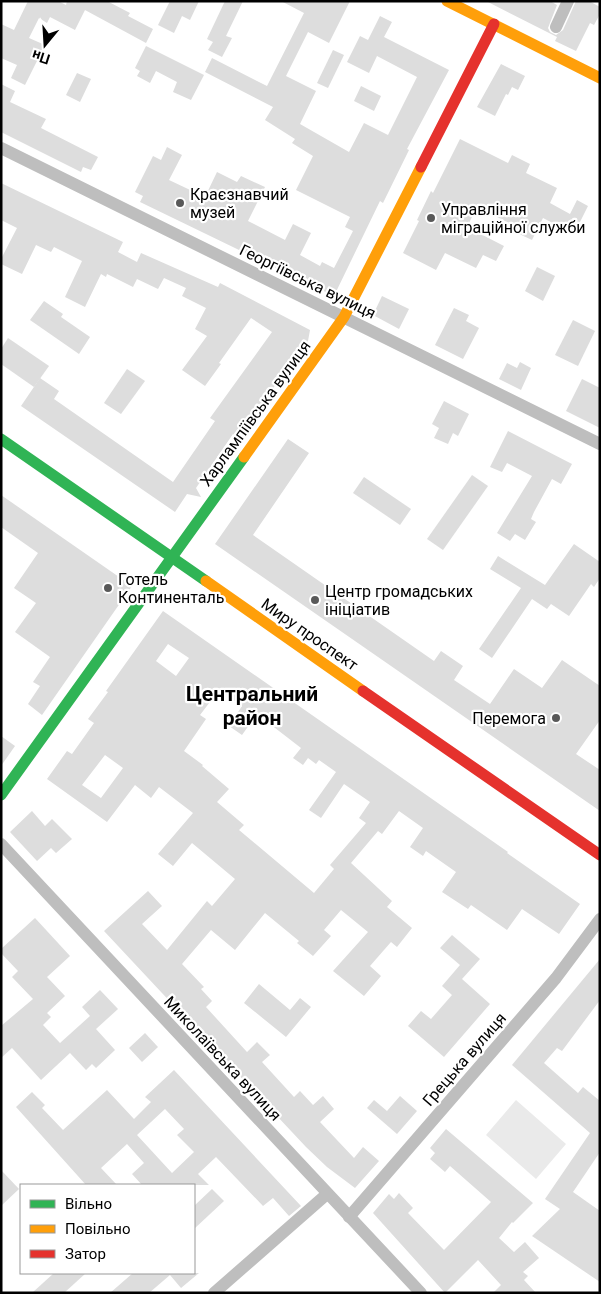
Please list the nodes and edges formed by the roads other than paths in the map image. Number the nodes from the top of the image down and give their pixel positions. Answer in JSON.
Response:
{"nodes":[{"id":1,"x":447,"y":1,"type":"edge"},
{"id":2,"x":568,"y":1,"type":"edge"},
{"id":3,"x":494,"y":24,"type":"junction"},
{"id":4,"x":556,"y":27,"type":"dead end"},
{"id":5,"x":600,"y":78,"type":"edge"},
{"id":6,"x":1,"y":148,"type":"edge"},
{"id":7,"x":344,"y":317,"type":"junction"},
{"id":8,"x":1,"y":439,"type":"edge"},
{"id":9,"x":600,"y":444,"type":"edge"},
{"id":10,"x":171,"y":557,"type":"junction"},
{"id":11,"x":1,"y":795,"type":"edge"},
{"id":12,"x":1,"y":844,"type":"edge"},
{"id":13,"x":600,"y":856,"type":"edge"},
{"id":14,"x":600,"y":919,"type":"edge"},
{"id":15,"x":328,"y":1194,"type":"junction"},
{"id":16,"x":350,"y":1217,"type":"junction"},
{"id":17,"x":214,"y":1293,"type":"edge"},
{"id":18,"x":421,"y":1293,"type":"edge"}],
"edges":[{"from":1,"to":3,"type":"street"},
{"from":2,"to":4,"type":"street"},
{"from":3,"to":5,"type":"street"},
{"from":3,"to":7,"type":"street","name":"Харлампіївська вулиця"},
{"from":6,"to":7,"type":"street","name":"Георгіївська вулиця"},
{"from":7,"to":9,"type":"street","name":"Георгіївська вулиця"},
{"from":7,"to":10,"type":"street","name":"Харлампіївська вулиця"},
{"from":8,"to":10,"type":"street","name":"Миру проспект"},
{"from":10,"to":11,"type":"street","name":"Харлампіївська вулиця"},
{"from":10,"to":13,"type":"street","name":"Миру проспект"},
{"from":12,"to":15,"type":"street","name":"Миколаївська вулиця"},
{"from":14,"to":16,"type":"street","name":"Грецька вулиця"},
{"from":15,"to":16,"type":"street","name":"Миколаївська вулиця"},
{"from":15,"to":17,"type":"street"},
{"from":16,"to":18,"type":"street","name":"Миколаївська вулиця"}]}
